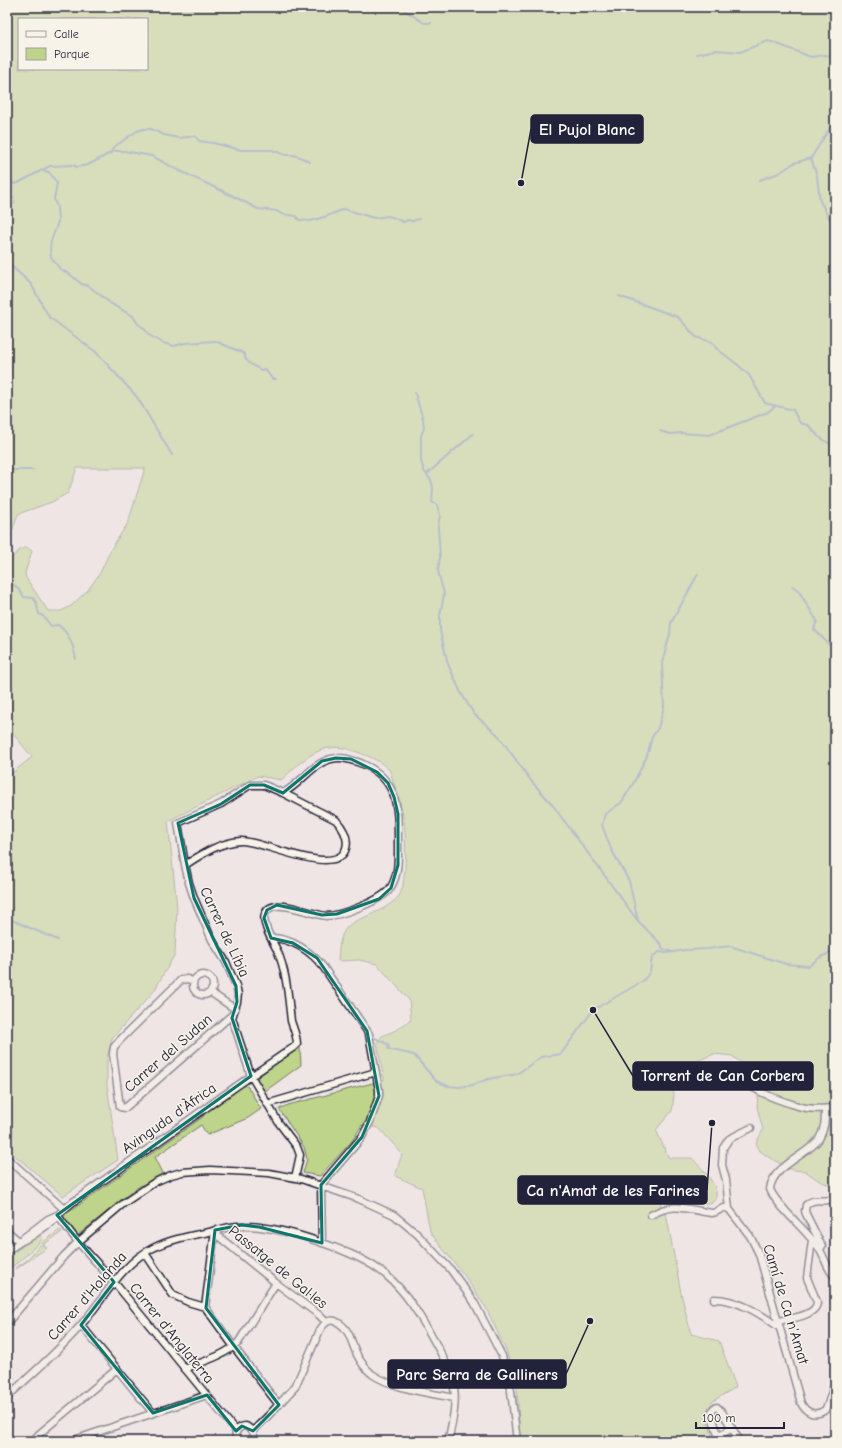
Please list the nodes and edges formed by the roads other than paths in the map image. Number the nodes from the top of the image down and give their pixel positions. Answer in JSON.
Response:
{"nodes":[{"id":1,"x":282,"y":793,"type":"junction"},
{"id":2,"x":185,"y":865,"type":"junction"},
{"id":3,"x":271,"y":938,"type":"junction"},
{"id":4,"x":193,"y":981,"type":"junction"},
{"id":5,"x":210,"y":992,"type":"junction"},
{"id":6,"x":234,"y":1012,"type":"junction"},
{"id":7,"x":376,"y":1072,"type":"junction"},
{"id":8,"x":251,"y":1076,"type":"junction"},
{"id":9,"x":726,"y":1082,"type":"dead end"},
{"id":10,"x":267,"y":1104,"type":"junction"},
{"id":11,"x":835,"y":1108,"type":"edge"},
{"id":12,"x":825,"y":1109,"type":"junction"},
{"id":13,"x":751,"y":1128,"type":"dead end"},
{"id":14,"x":7,"y":1158,"type":"edge"},
{"id":15,"x":295,"y":1178,"type":"junction"},
{"id":16,"x":321,"y":1185,"type":"junction"},
{"id":17,"x":835,"y":1198,"type":"edge"},
{"id":18,"x":64,"y":1209,"type":"junction"},
{"id":19,"x":729,"y":1209,"type":"junction"},
{"id":20,"x":57,"y":1215,"type":"junction"},
{"id":21,"x":651,"y":1215,"type":"dead end"},
{"id":22,"x":215,"y":1230,"type":"junction"},
{"id":23,"x":7,"y":1231,"type":"edge"},
{"id":24,"x":812,"y":1240,"type":"junction"},
{"id":25,"x":20,"y":1242,"type":"junction"},
{"id":26,"x":78,"y":1242,"type":"junction"},
{"id":27,"x":322,"y":1243,"type":"junction"},
{"id":28,"x":820,"y":1250,"type":"junction"},
{"id":29,"x":7,"y":1251,"type":"edge"},
{"id":30,"x":145,"y":1253,"type":"junction"},
{"id":31,"x":835,"y":1277,"type":"edge"},
{"id":32,"x":114,"y":1282,"type":"junction"},
{"id":33,"x":276,"y":1283,"type":"junction"},
{"id":34,"x":714,"y":1299,"type":"dead end"},
{"id":35,"x":205,"y":1307,"type":"junction"},
{"id":36,"x":778,"y":1321,"type":"junction"},
{"id":37,"x":326,"y":1322,"type":"junction"},
{"id":38,"x":7,"y":1323,"type":"edge"},
{"id":39,"x":81,"y":1325,"type":"junction"},
{"id":40,"x":780,"y":1328,"type":"junction"},
{"id":41,"x":234,"y":1347,"type":"junction"},
{"id":42,"x":504,"y":1363,"type":"junction"},
{"id":43,"x":117,"y":1369,"type":"junction"},
{"id":44,"x":184,"y":1369,"type":"junction"},
{"id":45,"x":835,"y":1382,"type":"edge"},
{"id":46,"x":453,"y":1385,"type":"junction"},
{"id":47,"x":207,"y":1396,"type":"junction"},
{"id":48,"x":7,"y":1397,"type":"edge"},
{"id":49,"x":454,"y":1398,"type":"junction"},
{"id":50,"x":279,"y":1405,"type":"junction"},
{"id":51,"x":154,"y":1413,"type":"junction"},
{"id":52,"x":732,"y":1428,"type":"junction"},
{"id":53,"x":236,"y":1431,"type":"junction"},
{"id":54,"x":253,"y":1431,"type":"junction"},
{"id":55,"x":7,"y":1437,"type":"edge"},
{"id":56,"x":720,"y":1438,"type":"edge"},
{"id":57,"x":10,"y":1441,"type":"edge"},
{"id":58,"x":33,"y":1441,"type":"edge"},
{"id":59,"x":71,"y":1441,"type":"edge"},
{"id":60,"x":237,"y":1441,"type":"edge"},
{"id":61,"x":252,"y":1441,"type":"edge"},
{"id":62,"x":448,"y":1441,"type":"edge"},
{"id":63,"x":517,"y":1441,"type":"edge"},
{"id":64,"x":740,"y":1441,"type":"edge"}],
"edges":[{"from":1,"to":2,"type":"street","name":"Carrer de Líbia"},
{"from":1,"to":2,"type":"street"},
{"from":1,"to":3,"type":"street"},
{"from":2,"to":6,"type":"street","name":"Carrer de Líbia"},
{"from":3,"to":7,"type":"street"},
{"from":3,"to":8,"type":"street","name":"Avinguda d'Àfrica"},
{"from":4,"to":5,"type":"street"},
{"from":4,"to":5,"type":"street"},
{"from":4,"to":6,"type":"street","name":"Carrer del Sudan"},
{"from":5,"to":6,"type":"street"},
{"from":6,"to":8,"type":"street","name":"Carrer de Líbia"},
{"from":7,"to":10,"type":"street"},
{"from":7,"to":16,"type":"street"},
{"from":8,"to":10,"type":"street","name":"Carrer de Líbia"},
{"from":8,"to":18,"type":"street","name":"Avinguda d'Àfrica"},
{"from":9,"to":12,"type":"street"},
{"from":10,"to":15,"type":"street","name":"Carrer de Líbia"},
{"from":11,"to":12,"type":"street"},
{"from":12,"to":24,"type":"street"},
{"from":13,"to":19,"type":"street"},
{"from":14,"to":18,"type":"street"},
{"from":15,"to":16,"type":"street"},
{"from":15,"to":26,"type":"street"},
{"from":16,"to":27,"type":"street"},
{"from":16,"to":42,"type":"street"},
{"from":17,"to":28,"type":"street"},
{"from":18,"to":20,"type":"street","name":"Avinguda d'Àfrica"},
{"from":19,"to":21,"type":"street"},
{"from":19,"to":36,"type":"street","name":"Camí de Ca n'Amat"},
{"from":20,"to":25,"type":"street","name":"Avinguda d'Àfrica"},
{"from":20,"to":26,"type":"street","name":"Carrer d'Anglaterra"},
{"from":22,"to":27,"type":"street","name":"Carrer d'Holanda"},
{"from":22,"to":30,"type":"street","name":"Carrer d'Holanda"},
{"from":22,"to":33,"type":"street","name":"Passatge de Gal·les"},
{"from":22,"to":35,"type":"street"},
{"from":23,"to":25,"type":"street"},
{"from":24,"to":28,"type":"street"},
{"from":24,"to":36,"type":"street"},
{"from":25,"to":29,"type":"street","name":"Avinguda d'Àfrica"},
{"from":26,"to":32,"type":"street","name":"Carrer d'Anglaterra"},
{"from":26,"to":38,"type":"street"},
{"from":27,"to":46,"type":"street","name":"Carrer d'Holanda"},
{"from":28,"to":31,"type":"street"},
{"from":30,"to":32,"type":"street","name":"Carrer d'Holanda"},
{"from":30,"to":35,"type":"street"},
{"from":32,"to":39,"type":"street","name":"Carrer d'Holanda"},
{"from":32,"to":44,"type":"street","name":"Carrer d'Anglaterra"},
{"from":33,"to":37,"type":"street","name":"Passatge de Gal·les"},
{"from":33,"to":41,"type":"street"},
{"from":34,"to":40,"type":"street"},
{"from":35,"to":41,"type":"street"},
{"from":36,"to":40,"type":"street","name":"Camí de Ca n'Amat"},
{"from":37,"to":49,"type":"street"},
{"from":37,"to":50,"type":"street"},
{"from":39,"to":43,"type":"street"},
{"from":39,"to":48,"type":"street","name":"Carrer d'Holanda"},
{"from":40,"to":45,"type":"street","name":"Camí de Ca n'Amat"},
{"from":41,"to":44,"type":"street"},
{"from":41,"to":50,"type":"street"},
{"from":42,"to":46,"type":"street"},
{"from":42,"to":63,"type":"street"},
{"from":43,"to":51,"type":"street"},
{"from":43,"to":58,"type":"street"},
{"from":44,"to":47,"type":"street","name":"Carrer d'Anglaterra"},
{"from":46,"to":49,"type":"street","name":"Carrer d'Holanda"},
{"from":47,"to":51,"type":"street"},
{"from":47,"to":53,"type":"street","name":"Carrer d'Anglaterra"},
{"from":49,"to":62,"type":"street","name":"Carrer d'Holanda"},
{"from":50,"to":54,"type":"street"},
{"from":51,"to":59,"type":"street"},
{"from":52,"to":56,"type":"street"},
{"from":52,"to":56,"type":"street"},
{"from":52,"to":64,"type":"street"},
{"from":53,"to":54,"type":"street"},
{"from":53,"to":60,"type":"street"},
{"from":54,"to":61,"type":"street"},
{"from":55,"to":57,"type":"street"}]}
